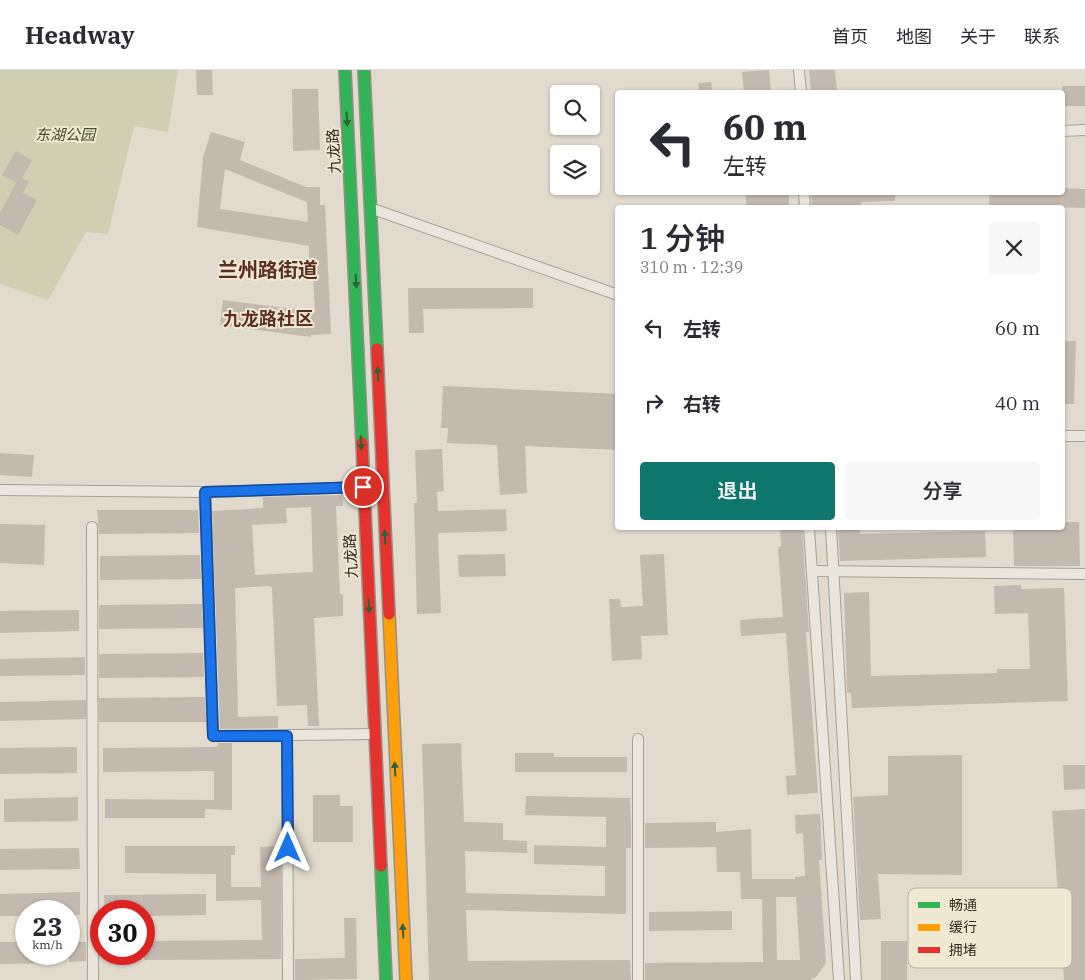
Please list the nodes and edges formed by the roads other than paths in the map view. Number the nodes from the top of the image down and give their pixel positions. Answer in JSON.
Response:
{"nodes":[{"id":1,"x":344,"y":70,"type":"edge"},
{"id":2,"x":364,"y":70,"type":"edge"},
{"id":3,"x":799,"y":70,"type":"edge"},
{"id":4,"x":801,"y":90,"type":"edge"},
{"id":5,"x":1085,"y":130,"type":"edge"},
{"id":6,"x":1065,"y":131,"type":"edge"},
{"id":7,"x":370,"y":208,"type":"junction"},
{"id":8,"x":615,"y":294,"type":"edge"},
{"id":9,"x":1065,"y":436,"type":"edge"},
{"id":10,"x":1085,"y":436,"type":"edge"},
{"id":11,"x":363,"y":487,"type":"junction"},
{"id":12,"x":0,"y":490,"type":"edge"},
{"id":13,"x":205,"y":492,"type":"junction"},
{"id":14,"x":92,"y":527,"type":"dead end"},
{"id":15,"x":808,"y":530,"type":"edge"},
{"id":16,"x":831,"y":530,"type":"edge"},
{"id":17,"x":812,"y":571,"type":"junction"},
{"id":18,"x":833,"y":572,"type":"junction"},
{"id":19,"x":1085,"y":574,"type":"edge"},
{"id":20,"x":375,"y":734,"type":"junction"},
{"id":21,"x":287,"y":736,"type":"junction"},
{"id":22,"x":638,"y":739,"type":"dead end"},
{"id":23,"x":856,"y":977,"type":"edge"},
{"id":24,"x":93,"y":980,"type":"edge"},
{"id":25,"x":288,"y":980,"type":"edge"},
{"id":26,"x":386,"y":980,"type":"edge"},
{"id":27,"x":406,"y":980,"type":"edge"},
{"id":28,"x":638,"y":980,"type":"edge"},
{"id":29,"x":839,"y":980,"type":"edge"}],
"edges":[{"from":1,"to":11,"type":"main road","name":"九龙路","one_way":true},
{"from":2,"to":7,"type":"main road"},
{"from":3,"to":4,"type":"street"},
{"from":5,"to":6,"type":"street"},
{"from":7,"to":8,"type":"street"},
{"from":27,"to":7,"type":"main road","one_way":true},
{"from":9,"to":10,"type":"street"},
{"from":11,"to":13,"type":"street"},
{"from":11,"to":20,"type":"main road","name":"九龙路","one_way":true},
{"from":12,"to":13,"type":"street"},
{"from":13,"to":21,"type":"street"},
{"from":14,"to":24,"type":"street"},
{"from":15,"to":17,"type":"street"},
{"from":16,"to":18,"type":"street"},
{"from":17,"to":18,"type":"street"},
{"from":17,"to":29,"type":"street"},
{"from":18,"to":19,"type":"street"},
{"from":18,"to":23,"type":"street"},
{"from":20,"to":21,"type":"street"},
{"from":20,"to":26,"type":"main road","name":"九龙路"},
{"from":21,"to":25,"type":"street"},
{"from":22,"to":28,"type":"street"},
{"from":23,"to":29,"type":"street"}]}
